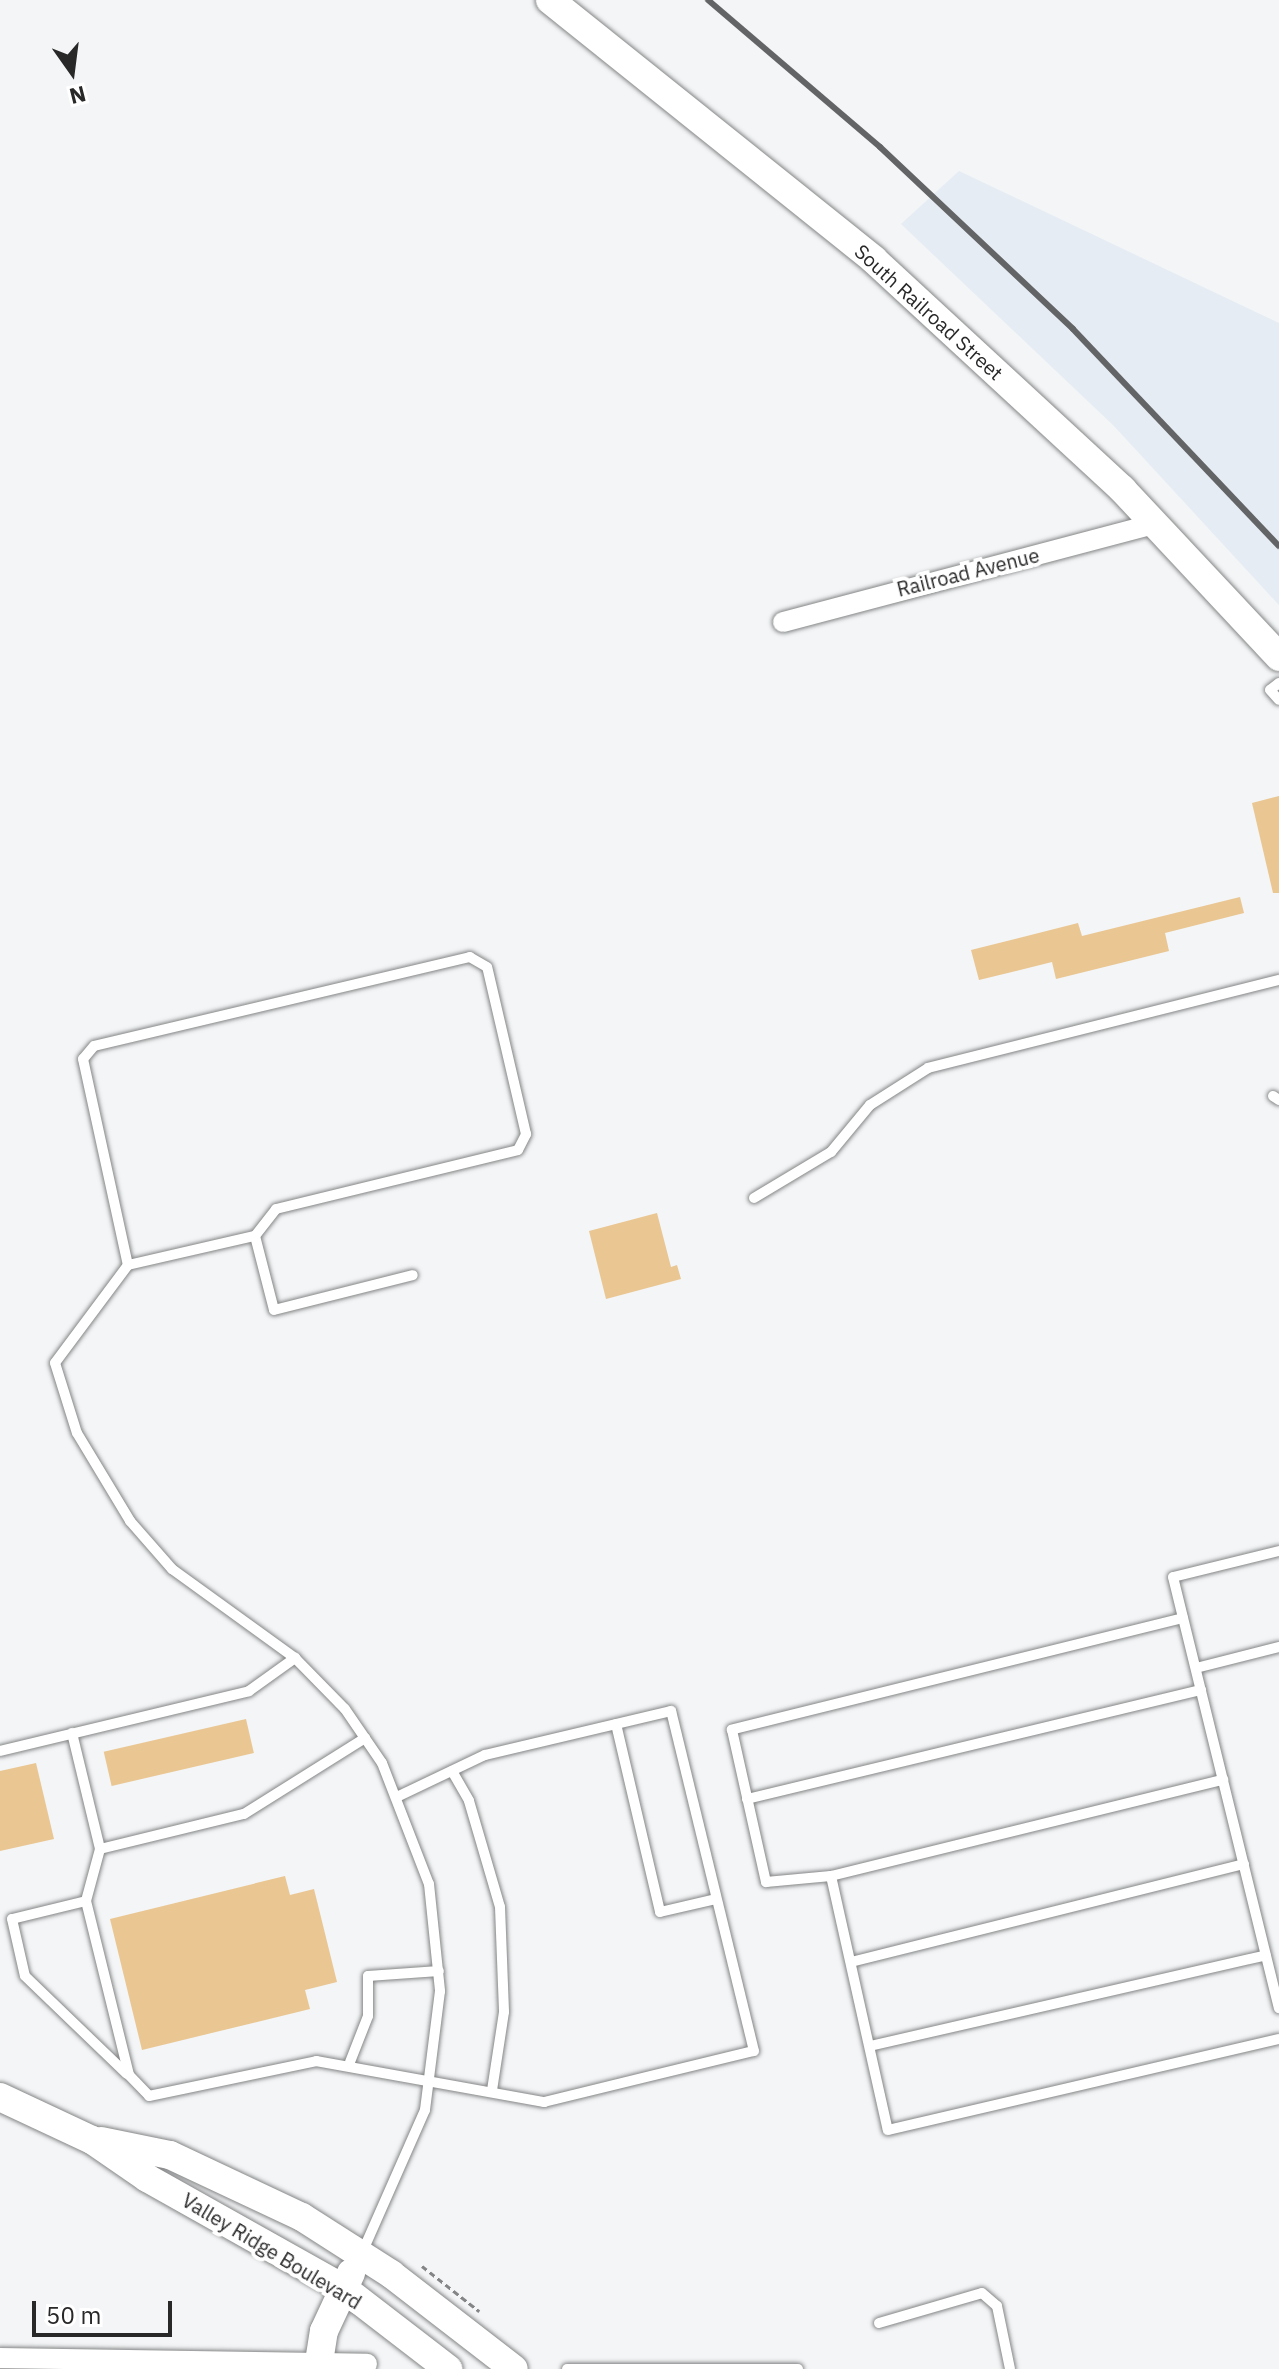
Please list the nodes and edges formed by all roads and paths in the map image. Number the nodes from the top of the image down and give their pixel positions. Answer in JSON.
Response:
{"nodes":[{"id":1,"x":550,"y":0,"type":"edge"},
{"id":2,"x":1154,"y":524,"type":"junction"},
{"id":3,"x":783,"y":622,"type":"dead end"},
{"id":4,"x":1279,"y":657,"type":"edge"},
{"id":5,"x":1279,"y":683,"type":"edge"},
{"id":6,"x":1279,"y":700,"type":"edge"},
{"id":7,"x":1279,"y":980,"type":"edge"},
{"id":8,"x":754,"y":1198,"type":"dead end"},
{"id":9,"x":255,"y":1236,"type":"junction"},
{"id":10,"x":128,"y":1265,"type":"junction"},
{"id":11,"x":413,"y":1275,"type":"dead end"},
{"id":12,"x":1279,"y":1551,"type":"edge"},
{"id":13,"x":1183,"y":1618,"type":"junction"},
{"id":14,"x":1279,"y":1647,"type":"edge"},
{"id":15,"x":295,"y":1658,"type":"junction"},
{"id":16,"x":1196,"y":1668,"type":"junction"},
{"id":17,"x":1201,"y":1690,"type":"junction"},
{"id":18,"x":616,"y":1724,"type":"junction"},
{"id":19,"x":72,"y":1733,"type":"junction"},
{"id":20,"x":365,"y":1738,"type":"junction"},
{"id":21,"x":0,"y":1751,"type":"edge"},
{"id":22,"x":452,"y":1771,"type":"junction"},
{"id":23,"x":1223,"y":1780,"type":"junction"},
{"id":24,"x":397,"y":1797,"type":"junction"},
{"id":25,"x":747,"y":1799,"type":"junction"},
{"id":26,"x":100,"y":1849,"type":"junction"},
{"id":27,"x":1244,"y":1864,"type":"junction"},
{"id":28,"x":831,"y":1876,"type":"junction"},
{"id":29,"x":716,"y":1899,"type":"junction"},
{"id":30,"x":86,"y":1901,"type":"junction"},
{"id":31,"x":1266,"y":1955,"type":"junction"},
{"id":32,"x":851,"y":1962,"type":"junction"},
{"id":33,"x":439,"y":1971,"type":"junction"},
{"id":34,"x":1279,"y":2008,"type":"edge"},
{"id":35,"x":1279,"y":2039,"type":"edge"},
{"id":36,"x":870,"y":2046,"type":"junction"},
{"id":37,"x":350,"y":2062,"type":"junction"},
{"id":38,"x":129,"y":2075,"type":"junction"},
{"id":39,"x":431,"y":2077,"type":"junction"},
{"id":40,"x":492,"y":2090,"type":"junction"},
{"id":41,"x":0,"y":2097,"type":"edge"},
{"id":42,"x":92,"y":2140,"type":"junction"},
{"id":43,"x":361,"y":2255,"type":"junction"},
{"id":44,"x":343,"y":2288,"type":"junction"},
{"id":45,"x":879,"y":2323,"type":"dead end"},
{"id":46,"x":0,"y":2358,"type":"edge"},
{"id":47,"x":66,"y":2364,"type":"edge"},
{"id":48,"x":367,"y":2364,"type":"dead end"},
{"id":49,"x":319,"y":2365,"type":"edge"},
{"id":50,"x":448,"y":2369,"type":"edge"},
{"id":51,"x":514,"y":2369,"type":"edge"},
{"id":52,"x":567,"y":2369,"type":"edge"},
{"id":53,"x":798,"y":2369,"type":"edge"},
{"id":54,"x":1010,"y":2369,"type":"edge"}],
"edges":[{"from":1,"to":2,"type":"street","name":"South Railroad Street"},
{"from":2,"to":3,"type":"street","name":"Railroad Avenue"},
{"from":2,"to":4,"type":"street","name":"South Railroad Street"},
{"from":5,"to":6,"type":"lane"},
{"from":7,"to":8,"type":"lane"},
{"from":9,"to":10,"type":"lane"},
{"from":9,"to":10,"type":"lane"},
{"from":9,"to":11,"type":"lane"},
{"from":10,"to":15,"type":"lane"},
{"from":12,"to":13,"type":"lane"},
{"from":13,"to":16,"type":"lane"},
{"from":13,"to":25,"type":"lane"},
{"from":14,"to":16,"type":"lane"},
{"from":15,"to":19,"type":"lane"},
{"from":15,"to":20,"type":"lane"},
{"from":16,"to":17,"type":"lane"},
{"from":17,"to":23,"type":"lane"},
{"from":17,"to":25,"type":"lane"},
{"from":18,"to":22,"type":"lane"},
{"from":18,"to":29,"type":"lane"},
{"from":18,"to":29,"type":"lane"},
{"from":19,"to":21,"type":"lane"},
{"from":19,"to":26,"type":"lane"},
{"from":20,"to":24,"type":"lane"},
{"from":20,"to":26,"type":"lane"},
{"from":22,"to":24,"type":"lane"},
{"from":22,"to":40,"type":"lane"},
{"from":23,"to":27,"type":"lane"},
{"from":23,"to":28,"type":"lane"},
{"from":24,"to":33,"type":"lane"},
{"from":25,"to":28,"type":"lane"},
{"from":26,"to":30,"type":"lane"},
{"from":27,"to":31,"type":"lane"},
{"from":27,"to":32,"type":"lane"},
{"from":28,"to":32,"type":"lane"},
{"from":29,"to":40,"type":"lane"},
{"from":30,"to":38,"type":"lane"},
{"from":30,"to":38,"type":"lane"},
{"from":31,"to":34,"type":"lane"},
{"from":31,"to":36,"type":"lane"},
{"from":32,"to":36,"type":"lane"},
{"from":33,"to":37,"type":"lane"},
{"from":33,"to":39,"type":"lane"},
{"from":35,"to":36,"type":"lane"},
{"from":37,"to":38,"type":"lane"},
{"from":37,"to":39,"type":"lane"},
{"from":39,"to":40,"type":"lane"},
{"from":39,"to":43,"type":"lane"},
{"from":41,"to":42,"type":"street","name":"Valley Ridge Boulevard"},
{"from":42,"to":43,"type":"street","name":"Valley Ridge Boulevard"},
{"from":42,"to":44,"type":"street","name":"Valley Ridge Boulevard"},
{"from":43,"to":44,"type":"street"},
{"from":43,"to":51,"type":"street","name":"Valley Ridge Boulevard"},
{"from":44,"to":49,"type":"street"},
{"from":44,"to":50,"type":"street","name":"Valley Ridge Boulevard"},
{"from":45,"to":54,"type":"lane"},
{"from":46,"to":47,"type":"street"},
{"from":47,"to":49,"type":"street"},
{"from":48,"to":49,"type":"street"},
{"from":52,"to":53,"type":"lane"}]}
